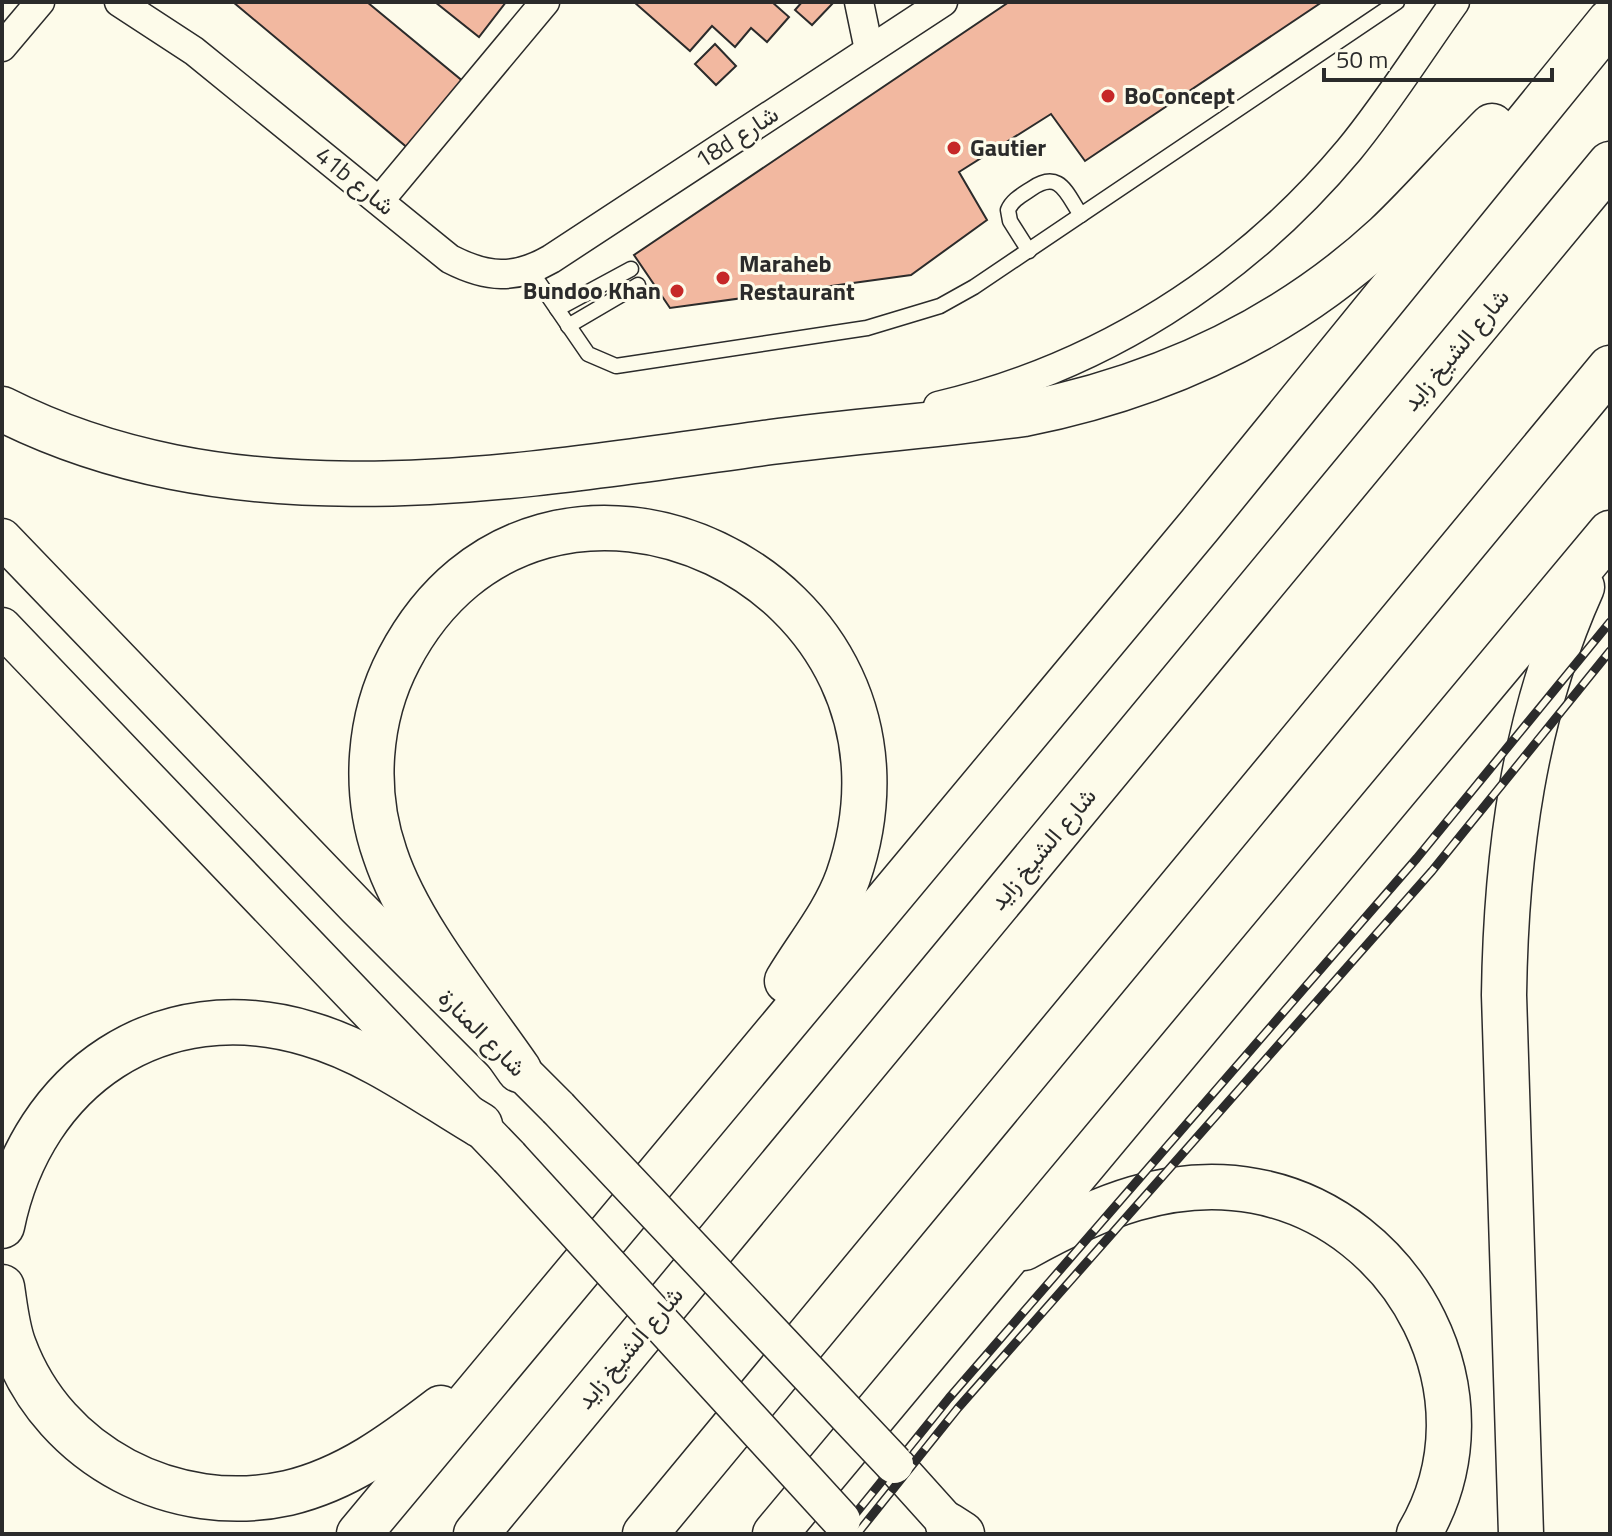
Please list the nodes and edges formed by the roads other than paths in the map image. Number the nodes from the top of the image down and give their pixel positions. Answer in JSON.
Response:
{"nodes":[{"id":1,"x":40,"y":2,"type":"edge"},
{"id":2,"x":119,"y":2,"type":"edge"},
{"id":3,"x":152,"y":2,"type":"edge"},
{"id":4,"x":545,"y":2,"type":"edge"},
{"id":5,"x":859,"y":2,"type":"edge"},
{"id":6,"x":1397,"y":2,"type":"edge"},
{"id":7,"x":1455,"y":2,"type":"edge"},
{"id":8,"x":933,"y":5,"type":"edge"},
{"id":9,"x":1610,"y":21,"type":"edge"},
{"id":10,"x":2,"y":47,"type":"edge"},
{"id":11,"x":869,"y":50,"type":"junction"},
{"id":12,"x":194,"y":51,"type":"junction"},
{"id":13,"x":1610,"y":164,"type":"edge"},
{"id":14,"x":380,"y":200,"type":"junction"},
{"id":15,"x":1081,"y":215,"type":"junction"},
{"id":16,"x":1029,"y":251,"type":"junction"},
{"id":17,"x":631,"y":269,"type":"dead end"},
{"id":18,"x":531,"y":271,"type":"junction"},
{"id":19,"x":638,"y":285,"type":"dead end"},
{"id":20,"x":557,"y":309,"type":"junction"},
{"id":21,"x":568,"y":326,"type":"junction"},
{"id":22,"x":1610,"y":368,"type":"edge"},
{"id":23,"x":2,"y":389,"type":"edge"},
{"id":24,"x":2,"y":409,"type":"edge"},
{"id":25,"x":780,"y":441,"type":"junction"},
{"id":26,"x":185,"y":471,"type":"junction"},
{"id":27,"x":1610,"y":534,"type":"edge"},
{"id":28,"x":2,"y":538,"type":"edge"},
{"id":29,"x":2,"y":627,"type":"edge"},
{"id":30,"x":519,"y":1070,"type":"junction"},
{"id":31,"x":743,"y":1070,"type":"junction"},
{"id":32,"x":494,"y":1141,"type":"junction"},
{"id":33,"x":2,"y":1226,"type":"edge"},
{"id":34,"x":1001,"y":1261,"type":"junction"},
{"id":35,"x":2,"y":1287,"type":"edge"},
{"id":36,"x":503,"y":1360,"type":"junction"},
{"id":37,"x":848,"y":1527,"type":"edge"},
{"id":38,"x":956,"y":1531,"type":"edge"},
{"id":39,"x":359,"y":1534,"type":"edge"},
{"id":40,"x":476,"y":1534,"type":"edge"},
{"id":41,"x":645,"y":1534,"type":"edge"},
{"id":42,"x":775,"y":1534,"type":"edge"},
{"id":43,"x":1419,"y":1534,"type":"edge"},
{"id":44,"x":1521,"y":1534,"type":"edge"}],
"edges":[{"from":1,"to":10,"type":"street"},
{"from":2,"to":12,"type":"street","name":"41b شارع"},
{"from":3,"to":12,"type":"street","name":"41b شارع"},
{"from":4,"to":14,"type":"street"},
{"from":5,"to":11,"type":"street"},
{"from":6,"to":15,"type":"lane"},
{"from":7,"to":25,"type":"street"},
{"from":8,"to":11,"type":"street","name":"18d شارع"},
{"from":9,"to":25,"type":"highway"},
{"from":9,"to":31,"type":"highway"},
{"from":11,"to":18,"type":"street","name":"18d شارع"},
{"from":12,"to":14,"type":"street","name":"41b شارع"},
{"from":13,"to":40,"type":"highway","name":"شارع الشيخ زايد"},
{"from":14,"to":18,"type":"street","name":"41b شارع"},
{"from":15,"to":16,"type":"lane"},
{"from":15,"to":16,"type":"lane"},
{"from":16,"to":21,"type":"lane"},
{"from":17,"to":20,"type":"lane"},
{"from":18,"to":20,"type":"lane"},
{"from":19,"to":21,"type":"lane"},
{"from":20,"to":21,"type":"lane"},
{"from":22,"to":41,"type":"highway"},
{"from":23,"to":26,"type":"street"},
{"from":24,"to":26,"type":"highway"},
{"from":25,"to":26,"type":"highway"},
{"from":27,"to":34,"type":"highway"},
{"from":27,"to":44,"type":"highway"},
{"from":28,"to":30,"type":"main road","name":"شارع المنارة"},
{"from":29,"to":32,"type":"main road"},
{"from":30,"to":31,"type":"highway"},
{"from":30,"to":38,"type":"main road","name":"شارع المنارة","bridge":true},
{"from":31,"to":36,"type":"highway"},
{"from":32,"to":33,"type":"highway"},
{"from":32,"to":37,"type":"main road","bridge":true},
{"from":34,"to":42,"type":"highway"},
{"from":34,"to":43,"type":"highway"},
{"from":35,"to":36,"type":"highway"},
{"from":36,"to":39,"type":"highway"}]}
